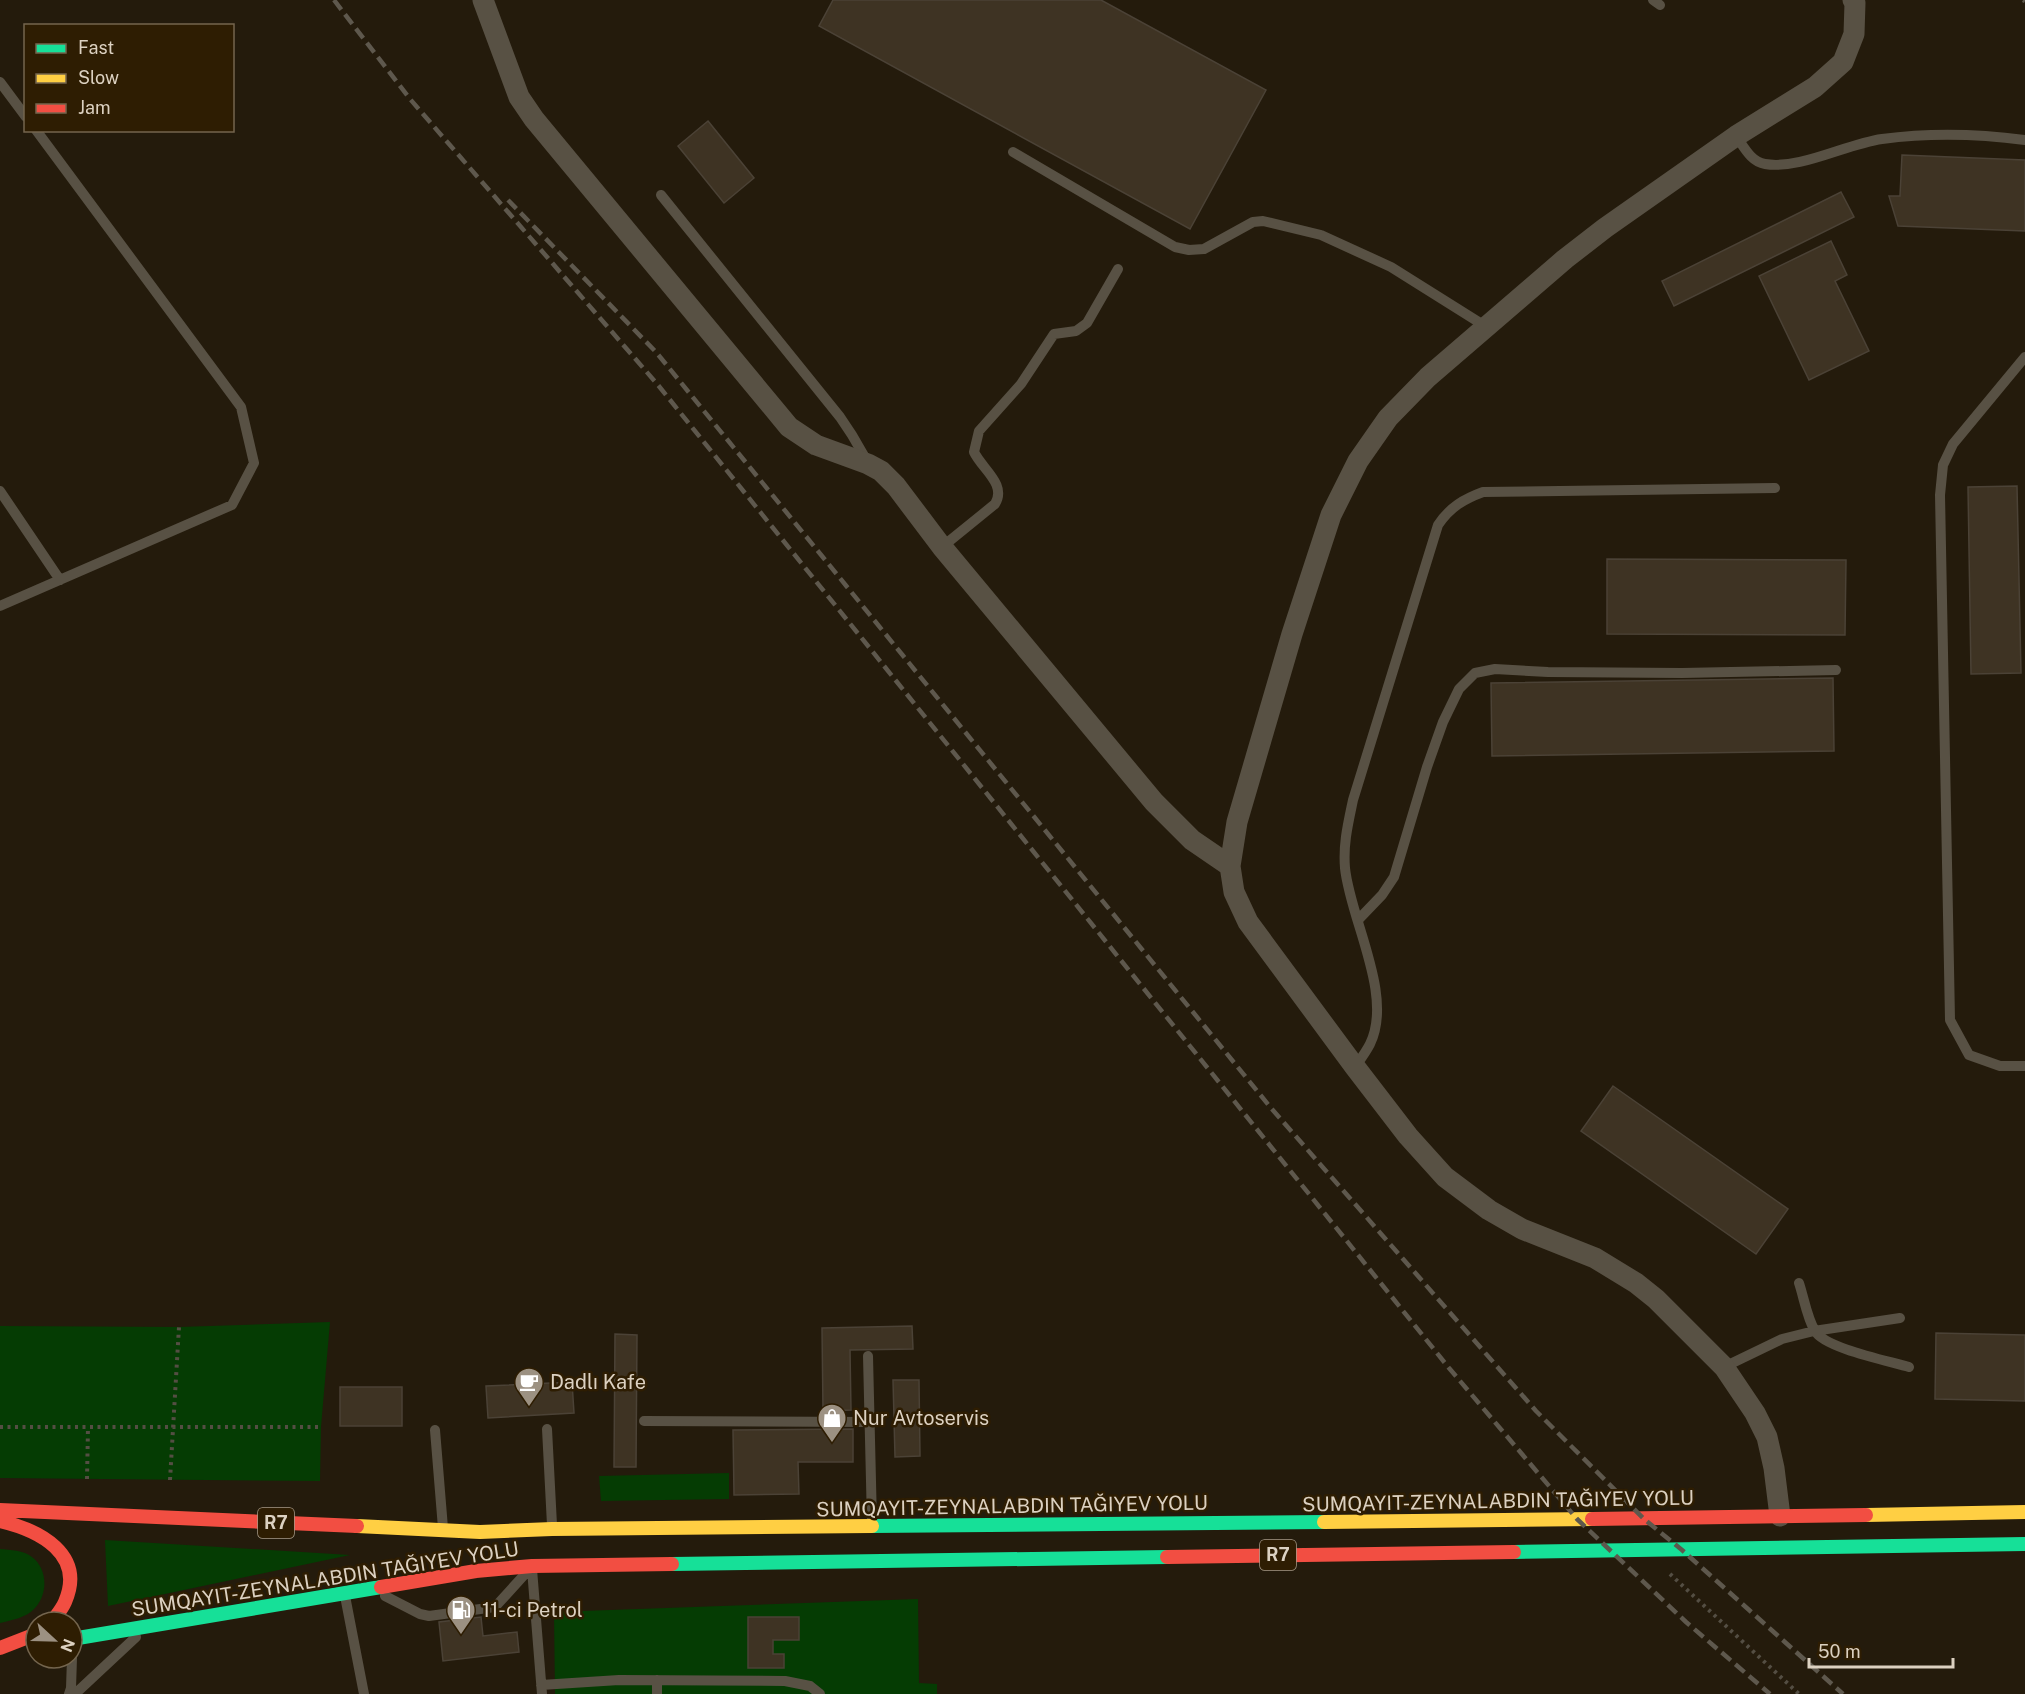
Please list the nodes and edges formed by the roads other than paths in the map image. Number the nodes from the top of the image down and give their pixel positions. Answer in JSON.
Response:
{"nodes":[{"id":1,"x":483,"y":0,"type":"edge"},
{"id":2,"x":1853,"y":0,"type":"edge"},
{"id":3,"x":0,"y":82,"type":"edge"},
{"id":4,"x":24,"y":114,"type":"edge"},
{"id":5,"x":37,"y":132,"type":"edge"},
{"id":6,"x":1736,"y":136,"type":"junction"},
{"id":7,"x":2025,"y":140,"type":"edge"},
{"id":8,"x":1013,"y":152,"type":"dead end"},
{"id":9,"x":660,"y":195,"type":"dead end"},
{"id":10,"x":1119,"y":269,"type":"dead end"},
{"id":11,"x":1485,"y":326,"type":"junction"},
{"id":12,"x":2025,"y":357,"type":"edge"},
{"id":13,"x":868,"y":464,"type":"junction"},
{"id":14,"x":1775,"y":488,"type":"dead end"},
{"id":15,"x":0,"y":490,"type":"edge"},
{"id":16,"x":942,"y":547,"type":"junction"},
{"id":17,"x":60,"y":580,"type":"junction"},
{"id":18,"x":0,"y":606,"type":"edge"},
{"id":19,"x":1836,"y":670,"type":"dead end"},
{"id":20,"x":1230,"y":866,"type":"junction"},
{"id":21,"x":1358,"y":920,"type":"junction"},
{"id":22,"x":2025,"y":1066,"type":"edge"},
{"id":23,"x":1355,"y":1067,"type":"junction"},
{"id":24,"x":1799,"y":1282,"type":"dead end"},
{"id":25,"x":1900,"y":1318,"type":"dead end"},
{"id":26,"x":1814,"y":1330,"type":"junction"},
{"id":27,"x":868,"y":1356,"type":"dead end"},
{"id":28,"x":1724,"y":1367,"type":"junction"},
{"id":29,"x":1909,"y":1367,"type":"dead end"},
{"id":30,"x":644,"y":1421,"type":"dead end"},
{"id":31,"x":870,"y":1422,"type":"junction"},
{"id":32,"x":547,"y":1429,"type":"dead end"},
{"id":33,"x":435,"y":1430,"type":"dead end"},
{"id":34,"x":0,"y":1510,"type":"edge"},
{"id":35,"x":2025,"y":1512,"type":"edge"},
{"id":36,"x":1780,"y":1516,"type":"junction"},
{"id":37,"x":0,"y":1521,"type":"edge"},
{"id":38,"x":872,"y":1527,"type":"junction"},
{"id":39,"x":552,"y":1529,"type":"junction"},
{"id":40,"x":443,"y":1530,"type":"junction"},
{"id":41,"x":2025,"y":1544,"type":"edge"},
{"id":42,"x":532,"y":1566,"type":"junction"},
{"id":43,"x":70,"y":1580,"type":"junction"},
{"id":44,"x":372,"y":1589,"type":"junction"},
{"id":45,"x":344,"y":1593,"type":"junction"},
{"id":46,"x":62,"y":1610,"type":"edge"},
{"id":47,"x":71,"y":1610,"type":"edge"},
{"id":48,"x":148,"y":1626,"type":"junction"},
{"id":49,"x":84,"y":1637,"type":"edge"},
{"id":50,"x":24,"y":1639,"type":"edge"},
{"id":51,"x":24,"y":1646,"type":"edge"},
{"id":52,"x":0,"y":1649,"type":"edge"},
{"id":53,"x":72,"y":1670,"type":"edge"},
{"id":54,"x":657,"y":1680,"type":"junction"},
{"id":55,"x":542,"y":1690,"type":"edge"},
{"id":56,"x":69,"y":1694,"type":"edge"},
{"id":57,"x":75,"y":1694,"type":"edge"},
{"id":58,"x":363,"y":1694,"type":"edge"},
{"id":59,"x":657,"y":1694,"type":"edge"},
{"id":60,"x":820,"y":1694,"type":"edge"}],
"edges":[{"from":1,"to":13,"type":"street"},
{"from":2,"to":6,"type":"street"},
{"from":3,"to":4,"type":"lane"},
{"from":5,"to":17,"type":"lane"},
{"from":6,"to":7,"type":"lane"},
{"from":6,"to":11,"type":"street"},
{"from":8,"to":11,"type":"lane"},
{"from":9,"to":13,"type":"lane"},
{"from":10,"to":16,"type":"lane"},
{"from":11,"to":20,"type":"street"},
{"from":12,"to":22,"type":"lane"},
{"from":13,"to":16,"type":"street"},
{"from":14,"to":21,"type":"lane"},
{"from":15,"to":17,"type":"lane"},
{"from":16,"to":20,"type":"street"},
{"from":17,"to":18,"type":"lane"},
{"from":19,"to":21,"type":"lane"},
{"from":20,"to":23,"type":"street"},
{"from":21,"to":23,"type":"lane"},
{"from":23,"to":28,"type":"street"},
{"from":24,"to":26,"type":"lane"},
{"from":25,"to":26,"type":"lane"},
{"from":26,"to":28,"type":"lane"},
{"from":26,"to":29,"type":"lane"},
{"from":27,"to":31,"type":"lane"},
{"from":28,"to":36,"type":"street"},
{"from":30,"to":31,"type":"lane"},
{"from":31,"to":38,"type":"lane"},
{"from":32,"to":39,"type":"lane"},
{"from":33,"to":40,"type":"lane"},
{"from":34,"to":40,"type":"main road","number":"R7"},
{"from":35,"to":36,"type":"main road","number":"R7"},
{"from":36,"to":38,"type":"main road","number":"R7"},
{"from":37,"to":43,"type":"main road"},
{"from":38,"to":39,"type":"main road","number":"R7"},
{"from":39,"to":40,"type":"main road","number":"R7"},
{"from":41,"to":42,"type":"main road","number":"R7"},
{"from":42,"to":44,"type":"main road","number":"R7"},
{"from":42,"to":44,"type":"lane"},
{"from":42,"to":55,"type":"lane"},
{"from":43,"to":46,"type":"main road"},
{"from":43,"to":47,"type":"lane"},
{"from":44,"to":45,"type":"main road","number":"R7"},
{"from":45,"to":48,"type":"main road","number":"R7"},
{"from":45,"to":58,"type":"lane"},
{"from":48,"to":49,"type":"main road","number":"R7"},
{"from":48,"to":57,"type":"lane"},
{"from":50,"to":52,"type":"main road"},
{"from":51,"to":52,"type":"main road"},
{"from":53,"to":56,"type":"lane"},
{"from":54,"to":55,"type":"lane"},
{"from":54,"to":59,"type":"lane"},
{"from":54,"to":60,"type":"lane"}]}
